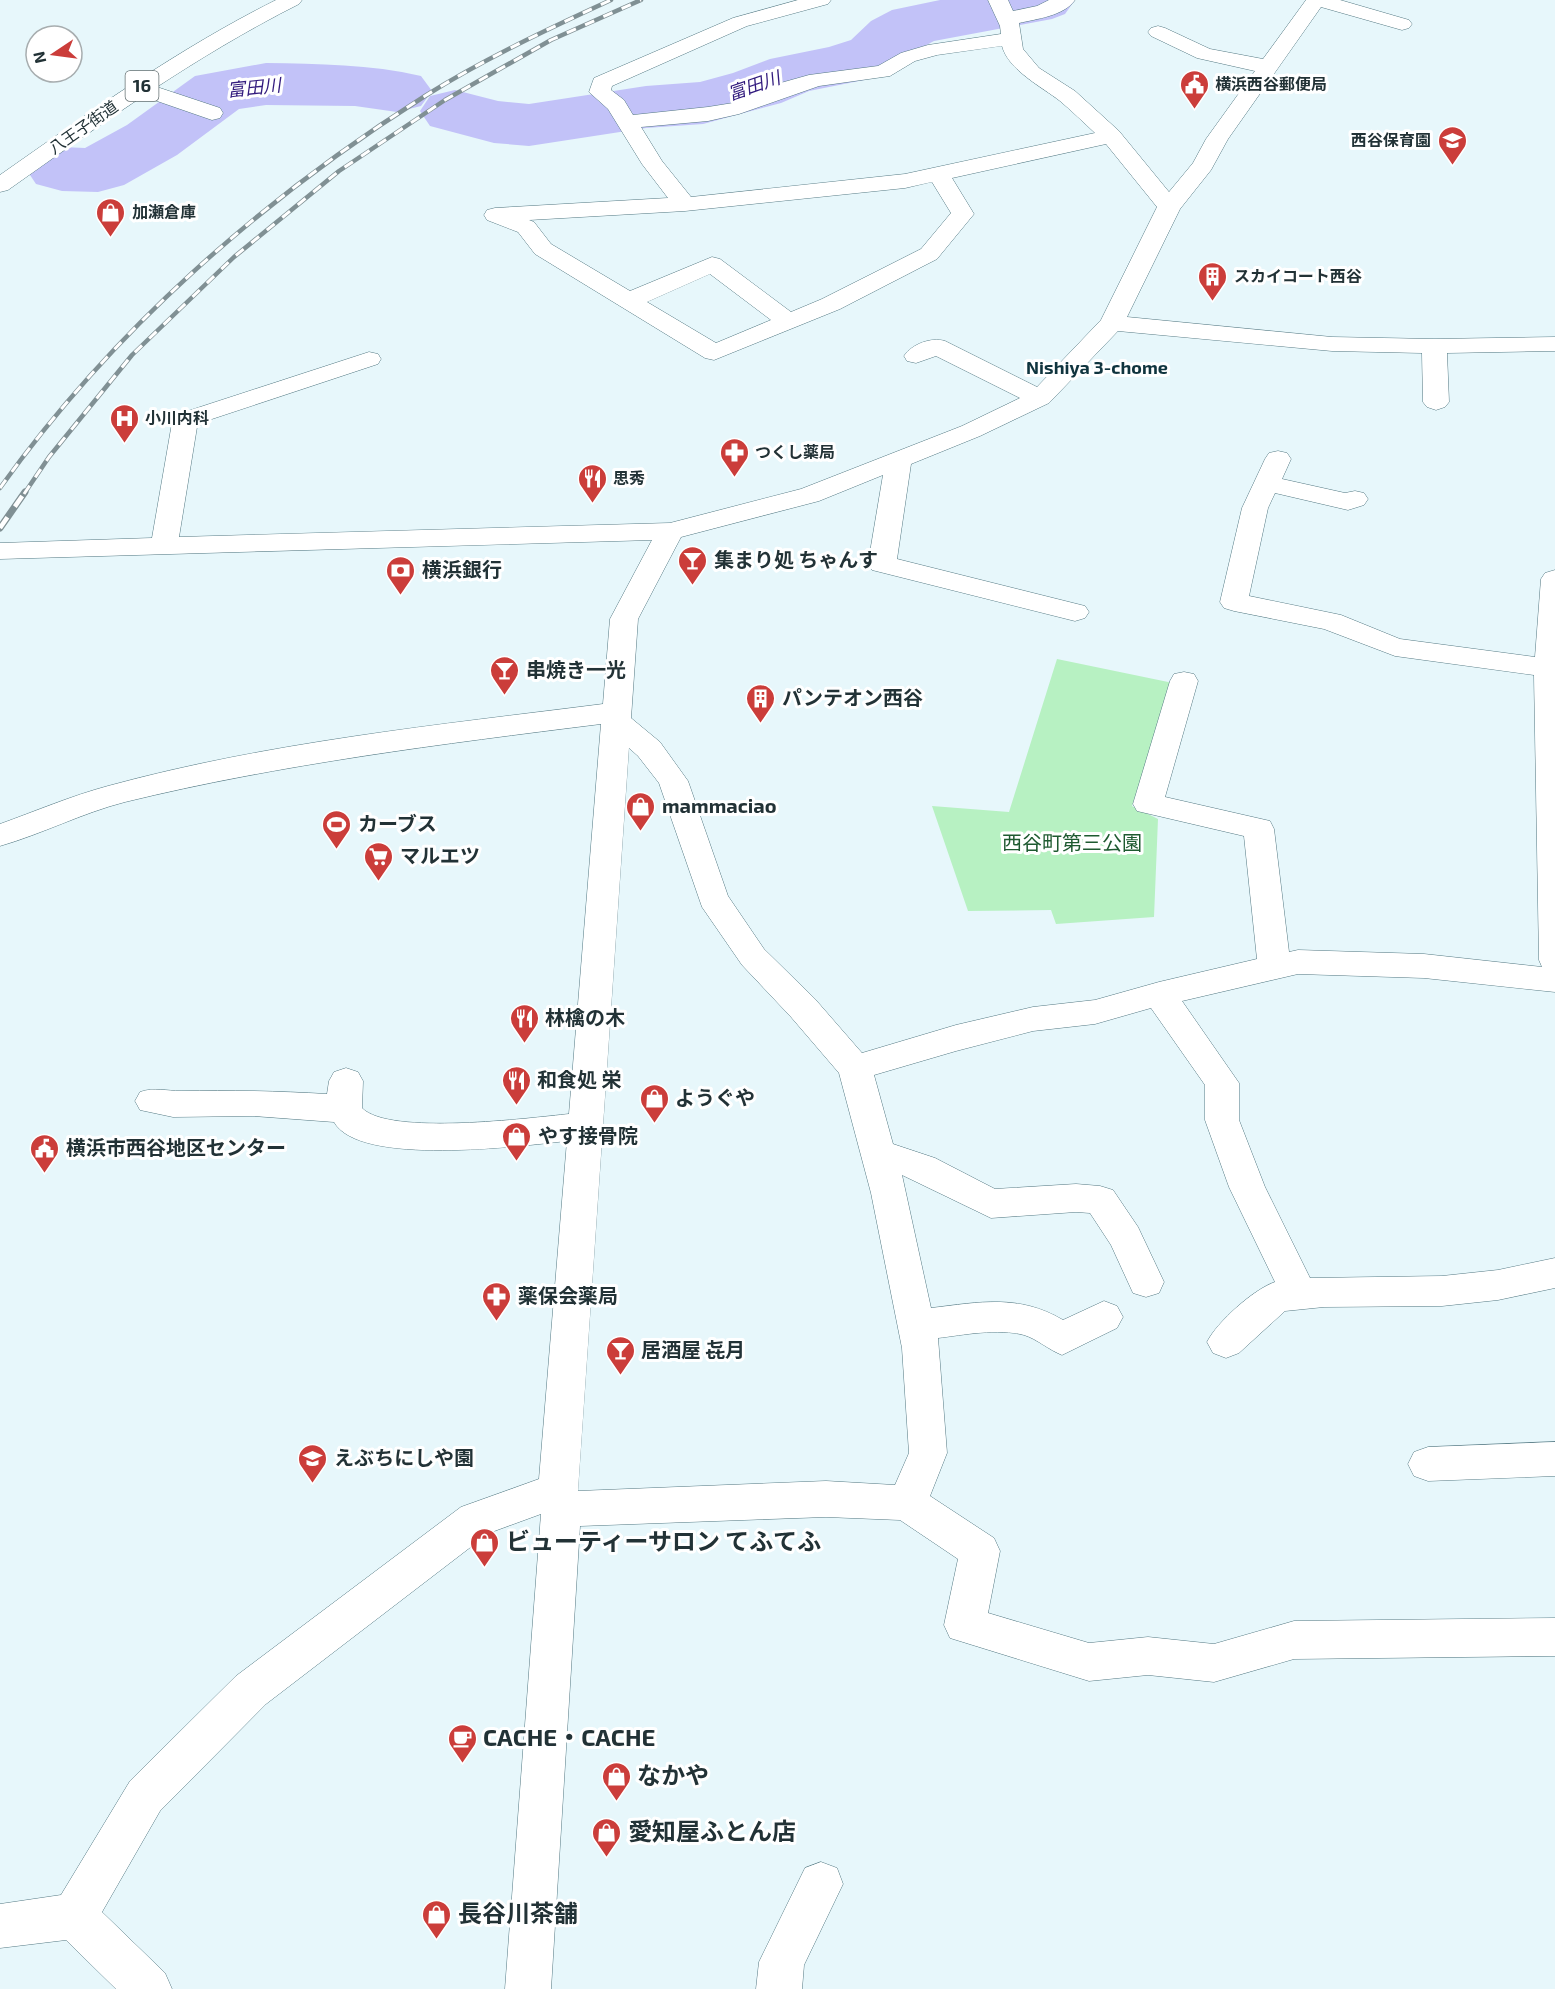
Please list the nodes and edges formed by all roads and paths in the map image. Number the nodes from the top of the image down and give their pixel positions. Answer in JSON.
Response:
{"nodes":[{"id":1,"x":292,"y":0,"type":"edge"},
{"id":2,"x":821,"y":0,"type":"edge"},
{"id":3,"x":1065,"y":0,"type":"edge"},
{"id":4,"x":1317,"y":0,"type":"edge"},
{"id":5,"x":1004,"y":15,"type":"edge"},
{"id":6,"x":1402,"y":24,"type":"dead end"},
{"id":7,"x":1158,"y":32,"type":"dead end"},
{"id":8,"x":1269,"y":67,"type":"junction"},
{"id":9,"x":139,"y":87,"type":"junction"},
{"id":10,"x":210,"y":113,"type":"dead end"},
{"id":11,"x":621,"y":114,"type":"junction"},
{"id":12,"x":1111,"y":136,"type":"junction"},
{"id":13,"x":939,"y":175,"type":"junction"},
{"id":14,"x":0,"y":185,"type":"edge"},
{"id":15,"x":685,"y":204,"type":"junction"},
{"id":16,"x":1169,"y":207,"type":"junction"},
{"id":17,"x":628,"y":301,"type":"junction"},
{"id":18,"x":788,"y":321,"type":"junction"},
{"id":19,"x":1112,"y":323,"type":"junction"},
{"id":20,"x":1555,"y":344,"type":"edge"},
{"id":21,"x":1434,"y":346,"type":"junction"},
{"id":22,"x":916,"y":356,"type":"dead end"},
{"id":23,"x":369,"y":359,"type":"dead end"},
{"id":24,"x":1040,"y":398,"type":"junction"},
{"id":25,"x":1436,"y":402,"type":"dead end"},
{"id":26,"x":899,"y":460,"type":"junction"},
{"id":27,"x":1355,"y":499,"type":"dead end"},
{"id":28,"x":670,"y":531,"type":"junction"},
{"id":29,"x":164,"y":545,"type":"junction"},
{"id":30,"x":0,"y":551,"type":"edge"},
{"id":31,"x":1555,"y":579,"type":"edge"},
{"id":32,"x":1075,"y":612,"type":"dead end"},
{"id":33,"x":1548,"y":668,"type":"junction"},
{"id":34,"x":1184,"y":681,"type":"dead end"},
{"id":35,"x":618,"y":717,"type":"junction"},
{"id":36,"x":1553,"y":827,"type":"edge"},
{"id":37,"x":0,"y":836,"type":"edge"},
{"id":38,"x":1555,"y":947,"type":"edge"},
{"id":39,"x":1555,"y":960,"type":"edge"},
{"id":40,"x":1274,"y":968,"type":"junction"},
{"id":41,"x":1555,"y":980,"type":"edge"},
{"id":42,"x":1159,"y":994,"type":"junction"},
{"id":43,"x":855,"y":1068,"type":"junction"},
{"id":44,"x":152,"y":1101,"type":"dead end"},
{"id":45,"x":587,"y":1125,"type":"junction"},
{"id":46,"x":878,"y":1153,"type":"junction"},
{"id":47,"x":1555,"y":1273,"type":"edge"},
{"id":48,"x":1146,"y":1282,"type":"dead end"},
{"id":49,"x":1300,"y":1295,"type":"junction"},
{"id":50,"x":1104,"y":1317,"type":"dead end"},
{"id":51,"x":915,"y":1325,"type":"junction"},
{"id":52,"x":1226,"y":1342,"type":"dead end"},
{"id":53,"x":1555,"y":1459,"type":"edge"},
{"id":54,"x":1428,"y":1464,"type":"dead end"},
{"id":55,"x":559,"y":1499,"type":"junction"},
{"id":56,"x":907,"y":1503,"type":"junction"},
{"id":57,"x":1555,"y":1637,"type":"edge"},
{"id":58,"x":821,"y":1884,"type":"dead end"},
{"id":59,"x":74,"y":1916,"type":"junction"},
{"id":60,"x":0,"y":1926,"type":"edge"},
{"id":61,"x":149,"y":1989,"type":"edge"},
{"id":62,"x":528,"y":1989,"type":"edge"},
{"id":63,"x":779,"y":1989,"type":"edge"}],
"edges":[{"from":1,"to":9,"type":"main road","name":"八王子街道","number":"16"},
{"from":2,"to":11,"type":"main road"},
{"from":3,"to":5,"type":"main road"},
{"from":4,"to":6,"type":"main road"},
{"from":4,"to":8,"type":"main road"},
{"from":5,"to":11,"type":"main road"},
{"from":5,"to":12,"type":"main road"},
{"from":7,"to":8,"type":"main road"},
{"from":8,"to":16,"type":"main road"},
{"from":9,"to":10,"type":"main road"},
{"from":9,"to":14,"type":"main road","name":"八王子街道","number":"16"},
{"from":11,"to":15,"type":"main road"},
{"from":12,"to":13,"type":"main road"},
{"from":12,"to":16,"type":"main road"},
{"from":13,"to":15,"type":"main road"},
{"from":13,"to":18,"type":"main road"},
{"from":15,"to":17,"type":"main road"},
{"from":16,"to":19,"type":"main road"},
{"from":17,"to":18,"type":"main road"},
{"from":17,"to":18,"type":"main road"},
{"from":19,"to":21,"type":"main road"},
{"from":19,"to":24,"type":"main road"},
{"from":20,"to":21,"type":"main road"},
{"from":21,"to":25,"type":"main road"},
{"from":22,"to":24,"type":"main road"},
{"from":23,"to":29,"type":"main road"},
{"from":24,"to":26,"type":"main road"},
{"from":26,"to":28,"type":"main road"},
{"from":26,"to":32,"type":"main road"},
{"from":27,"to":33,"type":"main road"},
{"from":28,"to":29,"type":"main road"},
{"from":28,"to":35,"type":"main road"},
{"from":29,"to":30,"type":"main road"},
{"from":31,"to":33,"type":"main road"},
{"from":33,"to":36,"type":"main road"},
{"from":34,"to":40,"type":"main road"},
{"from":35,"to":37,"type":"main road"},
{"from":35,"to":43,"type":"main road"},
{"from":35,"to":45,"type":"main road"},
{"from":36,"to":38,"type":"main road"},
{"from":38,"to":39,"type":"main road"},
{"from":40,"to":41,"type":"main road"},
{"from":40,"to":42,"type":"main road"},
{"from":42,"to":43,"type":"main road"},
{"from":42,"to":49,"type":"main road"},
{"from":43,"to":46,"type":"main road"},
{"from":44,"to":45,"type":"main road"},
{"from":45,"to":55,"type":"main road"},
{"from":46,"to":48,"type":"main road"},
{"from":46,"to":51,"type":"main road"},
{"from":47,"to":49,"type":"main road"},
{"from":49,"to":52,"type":"main road"},
{"from":50,"to":51,"type":"main road"},
{"from":51,"to":56,"type":"main road"},
{"from":53,"to":54,"type":"main road"},
{"from":55,"to":56,"type":"main road"},
{"from":55,"to":59,"type":"main road"},
{"from":55,"to":62,"type":"main road"},
{"from":56,"to":57,"type":"main road"},
{"from":58,"to":63,"type":"main road"},
{"from":59,"to":60,"type":"main road"},
{"from":59,"to":61,"type":"main road"}]}
